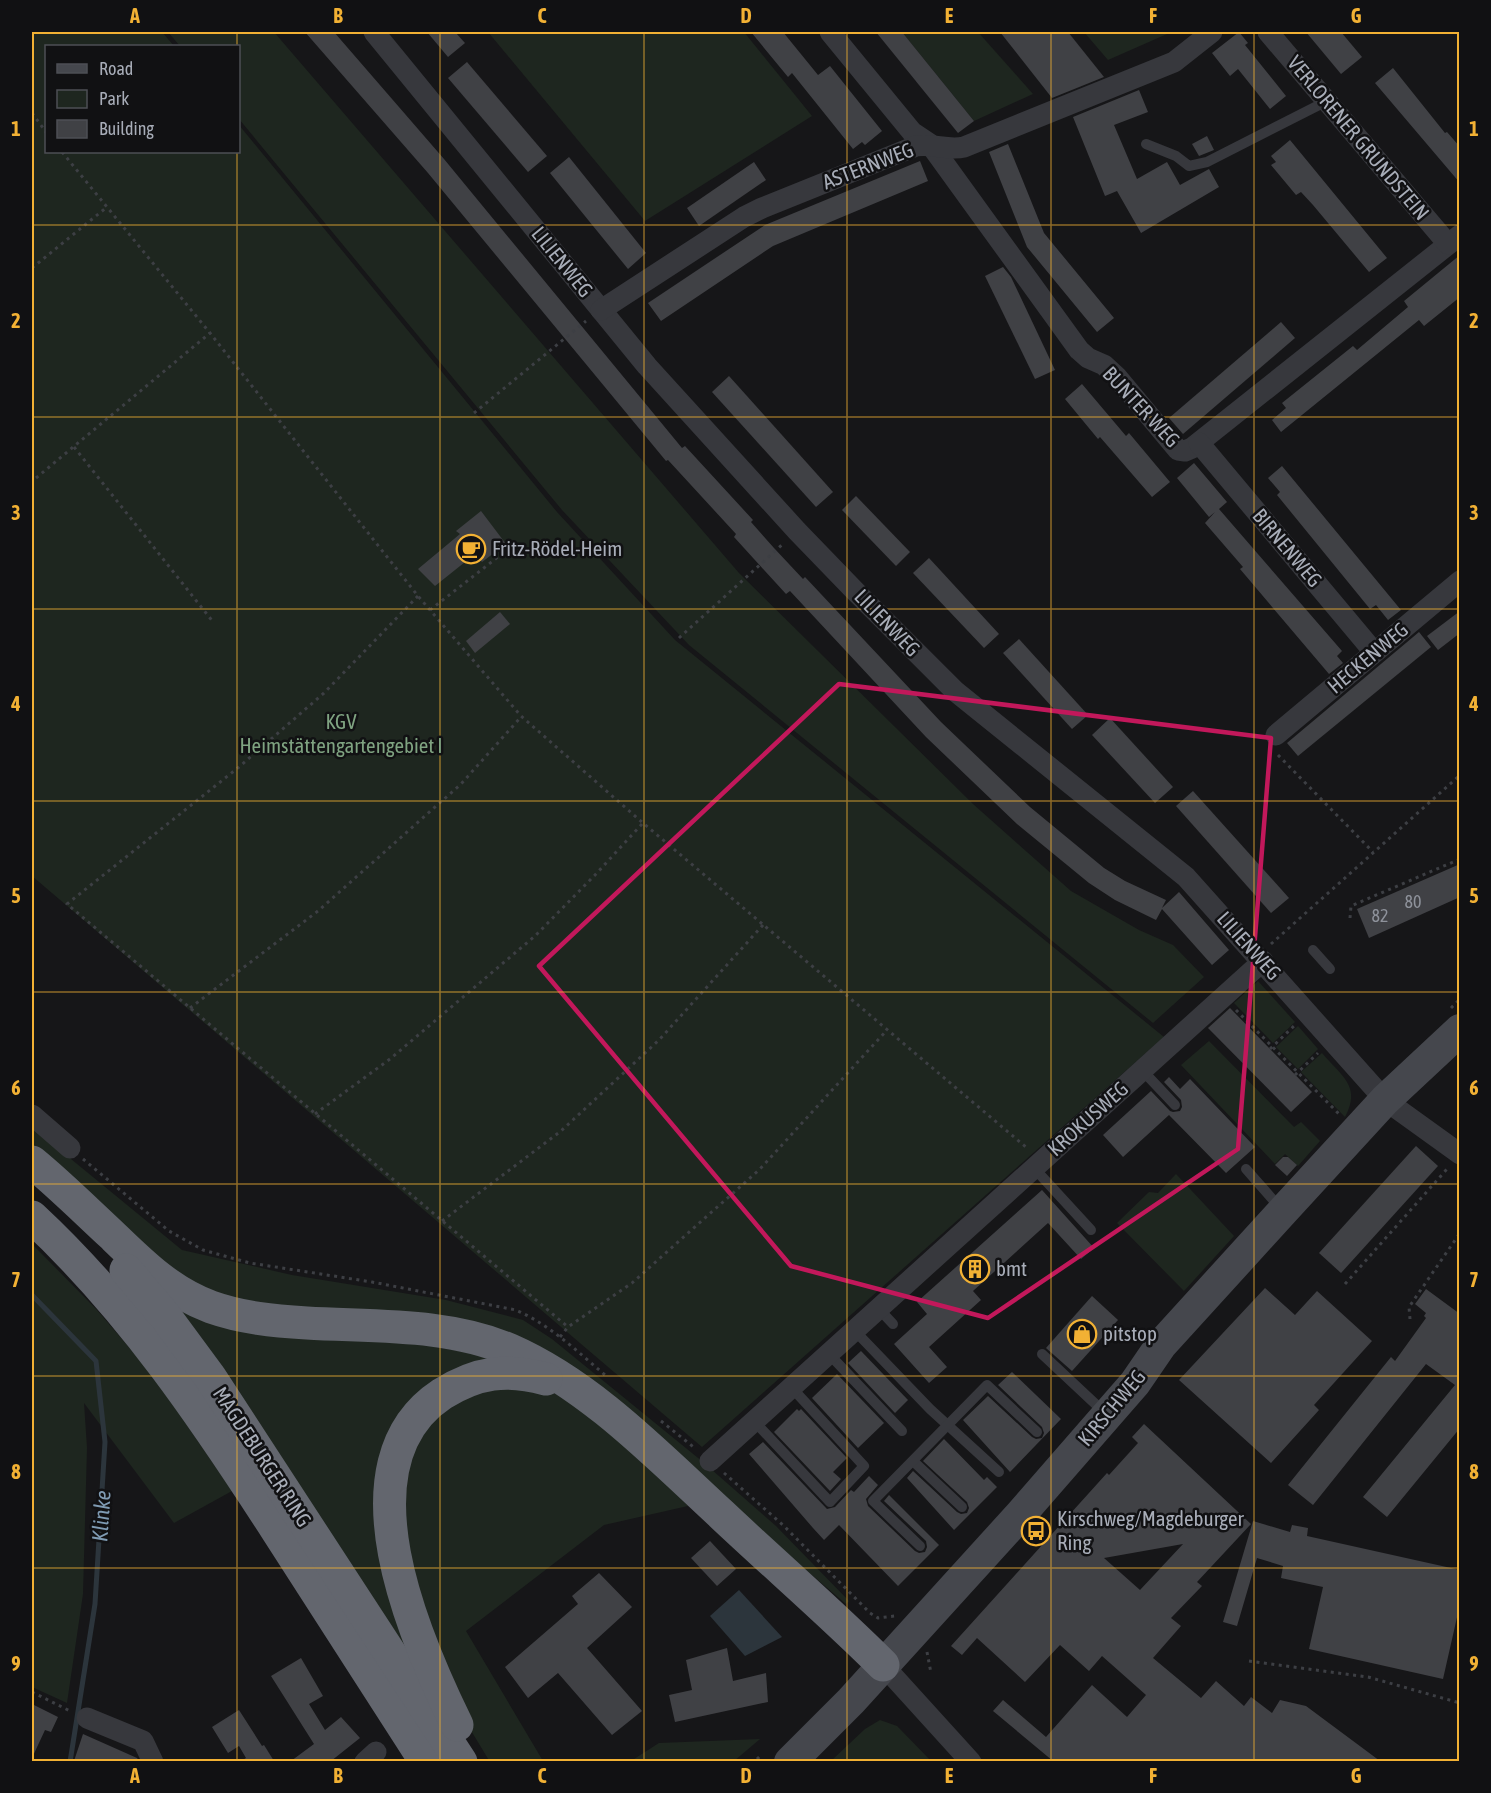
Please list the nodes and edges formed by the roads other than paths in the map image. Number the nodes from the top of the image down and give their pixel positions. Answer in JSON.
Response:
{"nodes":[{"id":1,"x":374,"y":32,"type":"edge"},
{"id":2,"x":830,"y":32,"type":"edge"},
{"id":3,"x":1212,"y":32,"type":"edge"},
{"id":4,"x":1268,"y":32,"type":"edge"},
{"id":5,"x":1327,"y":101,"type":"junction"},
{"id":6,"x":930,"y":144,"type":"junction"},
{"id":7,"x":1146,"y":144,"type":"dead end"},
{"id":8,"x":1454,"y":240,"type":"edge"},
{"id":9,"x":602,"y":310,"type":"junction"},
{"id":10,"x":1199,"y":443,"type":"junction"},
{"id":11,"x":1460,"y":581,"type":"edge"},
{"id":12,"x":1374,"y":652,"type":"junction"},
{"id":13,"x":1276,"y":735,"type":"road end"},
{"id":14,"x":1313,"y":950,"type":"dead end"},
{"id":15,"x":1263,"y":961,"type":"junction"},
{"id":16,"x":1330,"y":969,"type":"dead end"},
{"id":17,"x":1459,"y":1011,"type":"edge"},
{"id":18,"x":1142,"y":1070,"type":"junction"},
{"id":19,"x":1385,"y":1100,"type":"junction"},
{"id":20,"x":1175,"y":1106,"type":"dead end"},
{"id":21,"x":32,"y":1115,"type":"edge"},
{"id":22,"x":70,"y":1148,"type":"dead end"},
{"id":23,"x":1032,"y":1159,"type":"junction"},
{"id":24,"x":1456,"y":1159,"type":"edge"},
{"id":25,"x":32,"y":1162,"type":"edge"},
{"id":26,"x":1246,"y":1169,"type":"dead end"},
{"id":27,"x":32,"y":1179,"type":"edge"},
{"id":28,"x":1283,"y":1211,"type":"junction"},
{"id":29,"x":32,"y":1217,"type":"edge"},
{"id":30,"x":1091,"y":1230,"type":"dead end"},
{"id":31,"x":855,"y":1331,"type":"junction"},
{"id":32,"x":829,"y":1354,"type":"junction"},
{"id":33,"x":1042,"y":1354,"type":"dead end"},
{"id":34,"x":792,"y":1388,"type":"junction"},
{"id":35,"x":581,"y":1393,"type":"junction"},
{"id":36,"x":1107,"y":1415,"type":"junction"},
{"id":37,"x":754,"y":1422,"type":"junction"},
{"id":38,"x":949,"y":1424,"type":"junction"},
{"id":39,"x":902,"y":1431,"type":"dead end"},
{"id":40,"x":1037,"y":1432,"type":"dead end"},
{"id":41,"x":710,"y":1461,"type":"dead end"},
{"id":42,"x":913,"y":1461,"type":"junction"},
{"id":43,"x":999,"y":1473,"type":"dead end"},
{"id":44,"x":962,"y":1507,"type":"dead end"},
{"id":45,"x":920,"y":1546,"type":"dead end"},
{"id":46,"x":883,"y":1665,"type":"junction"},
{"id":47,"x":87,"y":1718,"type":"dead end"},
{"id":48,"x":769,"y":1759,"type":"edge"},
{"id":49,"x":153,"y":1761,"type":"edge"},
{"id":50,"x":426,"y":1761,"type":"edge"},
{"id":51,"x":461,"y":1761,"type":"edge"},
{"id":52,"x":468,"y":1761,"type":"edge"},
{"id":53,"x":971,"y":1761,"type":"edge"}],
"edges":[{"from":1,"to":9,"type":"street","name":"LILIENWEG"},
{"from":2,"to":6,"type":"street","name":"BUNTER WEG"},
{"from":3,"to":6,"type":"street","name":"ASTERNWEG"},
{"from":4,"to":5,"type":"street","name":"VERLORENER GRUNDSTEIN"},
{"from":5,"to":7,"type":"lane"},
{"from":5,"to":8,"type":"street","name":"VERLORENER GRUNDSTEIN"},
{"from":6,"to":9,"type":"street","name":"ASTERNWEG"},
{"from":6,"to":10,"type":"street","name":"BUNTER WEG"},
{"from":8,"to":10,"type":"street","name":"BUNTER WEG"},
{"from":9,"to":15,"type":"street","name":"LILIENWEG"},
{"from":10,"to":12,"type":"street","name":"BIRNENWEG"},
{"from":11,"to":12,"type":"street","name":"HECKENWEG"},
{"from":12,"to":13,"type":"street","name":"HECKENWEG"},
{"from":14,"to":16,"type":"lane"},
{"from":15,"to":18,"type":"street","name":"KROKUSWEG"},
{"from":15,"to":19,"type":"street","name":"LILIENWEG"},
{"from":17,"to":19,"type":"main road","name":"KIRSCHWEG"},
{"from":18,"to":20,"type":"lane"},
{"from":18,"to":23,"type":"street","name":"KROKUSWEG"},
{"from":19,"to":24,"type":"street","name":"LILIENWEG"},
{"from":19,"to":28,"type":"main road","name":"KIRSCHWEG"},
{"from":21,"to":22,"type":"street"},
{"from":23,"to":30,"type":"lane"},
{"from":23,"to":31,"type":"street","name":"KROKUSWEG"},
{"from":25,"to":35,"type":"highway"},
{"from":26,"to":28,"type":"lane"},
{"from":27,"to":51,"type":"highway","name":"MAGDEBURGER RING"},
{"from":28,"to":36,"type":"main road","name":"KIRSCHWEG"},
{"from":29,"to":50,"type":"highway","name":"MAGDEBURGER RING"},
{"from":31,"to":32,"type":"street","name":"KROKUSWEG"},
{"from":31,"to":38,"type":"lane"},
{"from":32,"to":34,"type":"street","name":"KROKUSWEG"},
{"from":32,"to":39,"type":"lane"},
{"from":33,"to":36,"type":"lane"},
{"from":34,"to":37,"type":"street","name":"KROKUSWEG"},
{"from":34,"to":37,"type":"lane"},
{"from":35,"to":46,"type":"highway"},
{"from":35,"to":52,"type":"highway"},
{"from":36,"to":46,"type":"main road","name":"KIRSCHWEG"},
{"from":37,"to":41,"type":"street","name":"KROKUSWEG"},
{"from":38,"to":40,"type":"lane"},
{"from":38,"to":42,"type":"lane"},
{"from":38,"to":43,"type":"lane"},
{"from":42,"to":44,"type":"lane"},
{"from":42,"to":45,"type":"lane"},
{"from":46,"to":48,"type":"main road","name":"KIRSCHWEG"},
{"from":46,"to":53,"type":"street"},
{"from":47,"to":49,"type":"street"}]}
